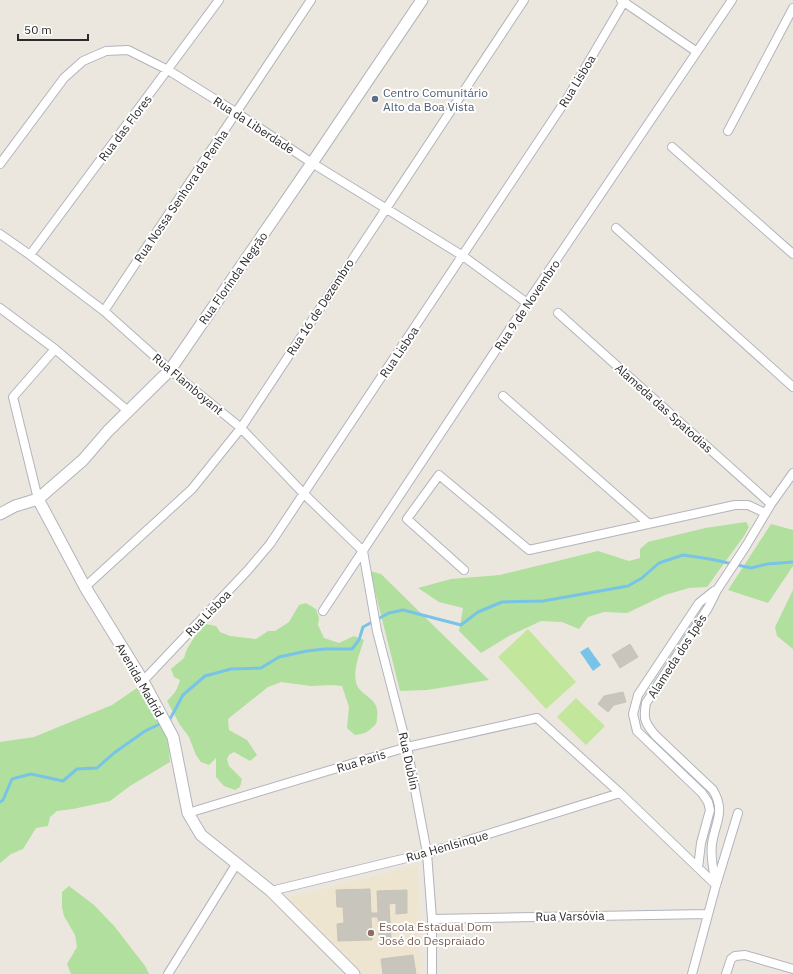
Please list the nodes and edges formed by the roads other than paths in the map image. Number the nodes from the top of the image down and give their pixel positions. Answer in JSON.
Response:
{"nodes":[{"id":1,"x":219,"y":0,"type":"edge"},
{"id":2,"x":311,"y":0,"type":"edge"},
{"id":3,"x":422,"y":0,"type":"edge"},
{"id":4,"x":524,"y":0,"type":"edge"},
{"id":5,"x":732,"y":0,"type":"edge"},
{"id":6,"x":624,"y":1,"type":"edge"},
{"id":7,"x":793,"y":9,"type":"edge"},
{"id":8,"x":697,"y":52,"type":"junction"},
{"id":9,"x":168,"y":70,"type":"junction"},
{"id":10,"x":237,"y":113,"type":"junction"},
{"id":11,"x":728,"y":131,"type":"dead end"},
{"id":12,"x":672,"y":147,"type":"dead end"},
{"id":13,"x":312,"y":163,"type":"junction"},
{"id":14,"x":0,"y":164,"type":"edge"},
{"id":15,"x":386,"y":208,"type":"junction"},
{"id":16,"x":616,"y":228,"type":"dead end"},
{"id":17,"x":0,"y":234,"type":"edge"},
{"id":18,"x":793,"y":254,"type":"edge"},
{"id":19,"x":30,"y":255,"type":"junction"},
{"id":20,"x":463,"y":256,"type":"junction"},
{"id":21,"x":527,"y":303,"type":"junction"},
{"id":22,"x":0,"y":308,"type":"edge"},
{"id":23,"x":104,"y":311,"type":"junction"},
{"id":24,"x":558,"y":312,"type":"dead end"},
{"id":25,"x":55,"y":349,"type":"junction"},
{"id":26,"x":170,"y":370,"type":"junction"},
{"id":27,"x":793,"y":387,"type":"edge"},
{"id":28,"x":503,"y":396,"type":"dead end"},
{"id":29,"x":128,"y":411,"type":"junction"},
{"id":30,"x":241,"y":428,"type":"junction"},
{"id":31,"x":793,"y":473,"type":"edge"},
{"id":32,"x":304,"y":494,"type":"junction"},
{"id":33,"x":38,"y":499,"type":"junction"},
{"id":34,"x":771,"y":504,"type":"junction"},
{"id":35,"x":765,"y":513,"type":"junction"},
{"id":36,"x":0,"y":514,"type":"edge"},
{"id":37,"x":649,"y":524,"type":"junction"},
{"id":38,"x":362,"y":551,"type":"junction"},
{"id":39,"x":464,"y":570,"type":"dead end"},
{"id":40,"x":85,"y":587,"type":"junction"},
{"id":41,"x":717,"y":590,"type":"junction"},
{"id":42,"x":323,"y":611,"type":"dead end"},
{"id":43,"x":143,"y":681,"type":"junction"},
{"id":44,"x":638,"y":695,"type":"junction"},
{"id":45,"x":646,"y":703,"type":"junction"},
{"id":46,"x":647,"y":725,"type":"junction"},
{"id":47,"x":637,"y":731,"type":"junction"},
{"id":48,"x":407,"y":747,"type":"junction"},
{"id":49,"x":620,"y":794,"type":"junction"},
{"id":50,"x":720,"y":808,"type":"junction"},
{"id":51,"x":710,"y":810,"type":"junction"},
{"id":52,"x":188,"y":813,"type":"junction"},
{"id":53,"x":738,"y":813,"type":"dead end"},
{"id":54,"x":427,"y":853,"type":"junction"},
{"id":55,"x":699,"y":854,"type":"junction"},
{"id":56,"x":712,"y":858,"type":"junction"},
{"id":57,"x":237,"y":863,"type":"junction"},
{"id":58,"x":698,"y":868,"type":"junction"},
{"id":59,"x":716,"y":885,"type":"junction"},
{"id":60,"x":271,"y":891,"type":"junction"},
{"id":61,"x":708,"y":914,"type":"junction"},
{"id":62,"x":432,"y":919,"type":"junction"},
{"id":63,"x":793,"y":970,"type":"edge"},
{"id":64,"x":168,"y":974,"type":"edge"},
{"id":65,"x":353,"y":974,"type":"edge"},
{"id":66,"x":432,"y":974,"type":"edge"},
{"id":67,"x":692,"y":974,"type":"edge"},
{"id":68,"x":726,"y":974,"type":"edge"}],
"edges":[{"from":1,"to":9,"type":"street","name":"Rua das Flores"},
{"from":2,"to":10,"type":"street","name":"Rua Nossa Senhora da Penha"},
{"from":3,"to":13,"type":"street","name":"Rua Florinda Negrão"},
{"from":4,"to":15,"type":"street","name":"Rua 16 de Dezembro"},
{"from":5,"to":8,"type":"street","name":"Rua 9 de Novembro"},
{"from":6,"to":8,"type":"street"},
{"from":6,"to":20,"type":"street","name":"Rua Lisboa"},
{"from":7,"to":11,"type":"street"},
{"from":8,"to":21,"type":"street","name":"Rua 9 de Novembro"},
{"from":9,"to":10,"type":"street","name":"Rua da Liberdade"},
{"from":9,"to":14,"type":"street","name":"Rua da Liberdade"},
{"from":9,"to":19,"type":"street","name":"Rua das Flores"},
{"from":10,"to":13,"type":"street","name":"Rua da Liberdade"},
{"from":10,"to":23,"type":"street","name":"Rua Nossa Senhora da Penha"},
{"from":12,"to":18,"type":"street"},
{"from":13,"to":15,"type":"street","name":"Rua da Liberdade"},
{"from":13,"to":26,"type":"street","name":"Rua Florinda Negrão"},
{"from":15,"to":20,"type":"street","name":"Rua da Liberdade"},
{"from":15,"to":30,"type":"street","name":"Rua 16 de Dezembro"},
{"from":16,"to":27,"type":"street"},
{"from":17,"to":19,"type":"street","name":"Rua Flamboyant"},
{"from":19,"to":23,"type":"street","name":"Rua Flamboyant"},
{"from":20,"to":21,"type":"street","name":"Rua da Liberdade"},
{"from":20,"to":32,"type":"street","name":"Rua Lisboa"},
{"from":21,"to":38,"type":"street","name":"Rua 9 de Novembro"},
{"from":22,"to":25,"type":"street"},
{"from":23,"to":26,"type":"street","name":"Rua Flamboyant"},
{"from":24,"to":34,"type":"street","name":"Alameda das Spatodias"},
{"from":25,"to":29,"type":"street"},
{"from":25,"to":33,"type":"street","name":"Avenida Madrid"},
{"from":26,"to":29,"type":"street","name":"Rua Florinda Negrão"},
{"from":26,"to":30,"type":"street","name":"Rua Flamboyant"},
{"from":28,"to":37,"type":"street"},
{"from":29,"to":33,"type":"street","name":"Rua Florinda Negrão"},
{"from":30,"to":32,"type":"street","name":"Rua Flamboyant"},
{"from":30,"to":40,"type":"street","name":"Rua 16 de Dezembro"},
{"from":31,"to":34,"type":"street","name":"Alameda dos Ipês"},
{"from":32,"to":38,"type":"street","name":"Rua Flamboyant"},
{"from":32,"to":43,"type":"street","name":"Rua Lisboa"},
{"from":33,"to":36,"type":"street","name":"Rua Florinda Negrão"},
{"from":33,"to":40,"type":"street","name":"Avenida Madrid"},
{"from":34,"to":35,"type":"street","name":"Alameda dos Ipês"},
{"from":35,"to":37,"type":"street"},
{"from":35,"to":41,"type":"street","name":"Alameda dos Ipês"},
{"from":37,"to":39,"type":"street"},
{"from":38,"to":42,"type":"street","name":"Rua 9 de Novembro"},
{"from":38,"to":48,"type":"street","name":"Rua Dublin"},
{"from":40,"to":43,"type":"street","name":"Avenida Madrid"},
{"from":41,"to":44,"type":"street","name":"Alameda dos Ipês"},
{"from":41,"to":45,"type":"street","name":"Alameda dos Ipês"},
{"from":43,"to":52,"type":"street","name":"Avenida Madrid"},
{"from":44,"to":45,"type":"street"},
{"from":44,"to":47,"type":"street","name":"Alameda dos Ipês"},
{"from":45,"to":46,"type":"street","name":"Alameda dos Ipês"},
{"from":46,"to":47,"type":"street"},
{"from":46,"to":50,"type":"street"},
{"from":47,"to":51,"type":"street"},
{"from":48,"to":49,"type":"street","name":"Rua Paris"},
{"from":48,"to":52,"type":"street","name":"Rua Paris"},
{"from":48,"to":54,"type":"street","name":"Rua Dublin"},
{"from":49,"to":54,"type":"street","name":"Rua Henlsinque"},
{"from":49,"to":58,"type":"street"},
{"from":50,"to":51,"type":"street"},
{"from":50,"to":56,"type":"street"},
{"from":51,"to":55,"type":"street"},
{"from":52,"to":57,"type":"street","name":"Avenida Madrid"},
{"from":53,"to":59,"type":"street"},
{"from":54,"to":60,"type":"street","name":"Rua Henlsinque"},
{"from":54,"to":62,"type":"street","name":"Rua Dublin"},
{"from":55,"to":56,"type":"street"},
{"from":55,"to":58,"type":"street"},
{"from":56,"to":59,"type":"street"},
{"from":57,"to":60,"type":"street","name":"Avenida Madrid"},
{"from":57,"to":64,"type":"street"},
{"from":58,"to":59,"type":"street"},
{"from":59,"to":61,"type":"street"},
{"from":60,"to":65,"type":"street","name":"Avenida Madrid"},
{"from":61,"to":62,"type":"street","name":"Rua Varsóvia"},
{"from":61,"to":67,"type":"street"},
{"from":62,"to":66,"type":"street","name":"Rua Dublin"},
{"from":63,"to":68,"type":"street"}]}
